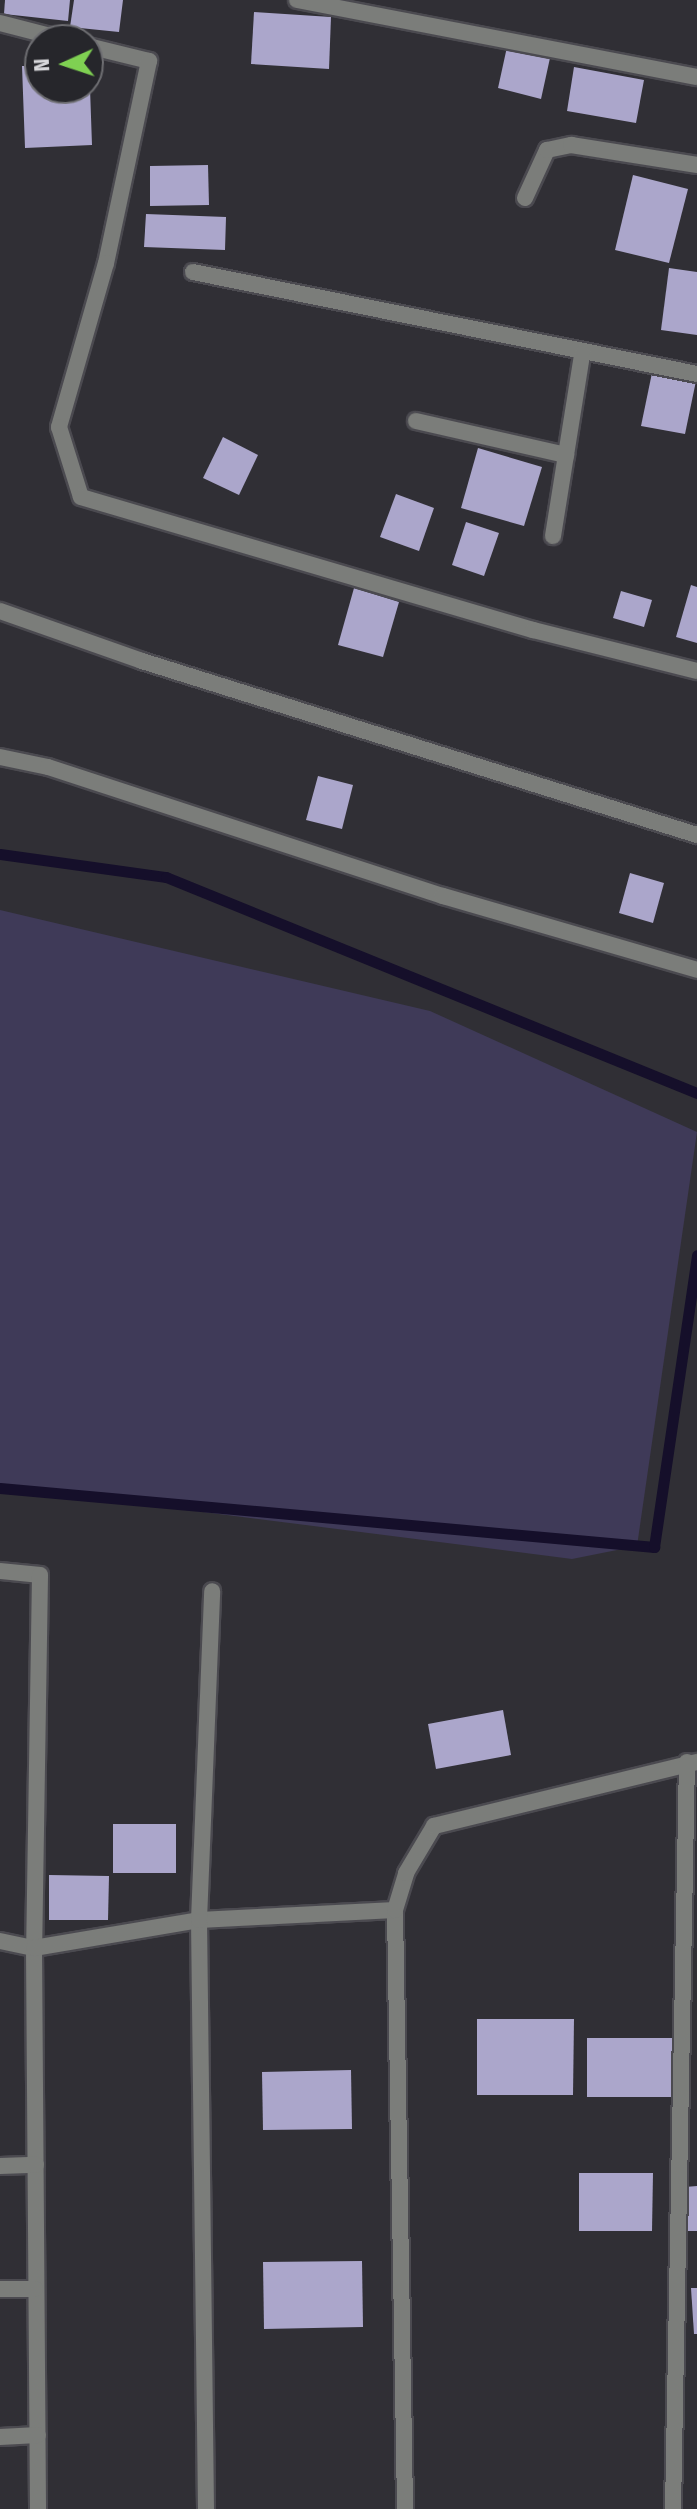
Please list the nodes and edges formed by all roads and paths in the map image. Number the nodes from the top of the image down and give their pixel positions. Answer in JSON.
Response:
{"nodes":[{"id":1,"x":297,"y":0,"type":"edge"},
{"id":2,"x":326,"y":3,"type":"edge"},
{"id":3,"x":0,"y":23,"type":"edge"},
{"id":4,"x":24,"y":29,"type":"edge"},
{"id":5,"x":104,"y":50,"type":"edge"},
{"id":6,"x":697,"y":77,"type":"edge"},
{"id":7,"x":697,"y":165,"type":"edge"},
{"id":8,"x":525,"y":198,"type":"dead end"},
{"id":9,"x":193,"y":272,"type":"dead end"},
{"id":10,"x":582,"y":354,"type":"junction"},
{"id":11,"x":697,"y":374,"type":"edge"},
{"id":12,"x":416,"y":421,"type":"dead end"},
{"id":13,"x":566,"y":455,"type":"junction"},
{"id":14,"x":553,"y":536,"type":"dead end"},
{"id":15,"x":0,"y":611,"type":"edge"},
{"id":16,"x":697,"y":671,"type":"edge"},
{"id":17,"x":0,"y":757,"type":"edge"},
{"id":18,"x":697,"y":835,"type":"edge"},
{"id":19,"x":697,"y":970,"type":"edge"},
{"id":20,"x":0,"y":1571,"type":"edge"},
{"id":21,"x":212,"y":1591,"type":"dead end"},
{"id":22,"x":692,"y":1762,"type":"edge"},
{"id":23,"x":395,"y":1910,"type":"junction"},
{"id":24,"x":199,"y":1920,"type":"junction"},
{"id":25,"x":0,"y":1941,"type":"edge"},
{"id":26,"x":34,"y":1948,"type":"junction"},
{"id":27,"x":36,"y":2165,"type":"junction"},
{"id":28,"x":0,"y":2166,"type":"edge"},
{"id":29,"x":0,"y":2289,"type":"edge"},
{"id":30,"x":35,"y":2289,"type":"junction"},
{"id":31,"x":38,"y":2435,"type":"junction"},
{"id":32,"x":0,"y":2437,"type":"edge"},
{"id":33,"x":38,"y":2509,"type":"edge"},
{"id":34,"x":206,"y":2509,"type":"edge"},
{"id":35,"x":405,"y":2509,"type":"edge"},
{"id":36,"x":673,"y":2509,"type":"edge"}],
"edges":[{"from":1,"to":2,"type":"street"},
{"from":2,"to":6,"type":"street"},
{"from":3,"to":4,"type":"street"},
{"from":5,"to":16,"type":"street"},
{"from":7,"to":8,"type":"street"},
{"from":9,"to":10,"type":"street"},
{"from":10,"to":11,"type":"street"},
{"from":10,"to":13,"type":"street"},
{"from":12,"to":13,"type":"street"},
{"from":13,"to":14,"type":"street"},
{"from":15,"to":18,"type":"street"},
{"from":17,"to":19,"type":"street"},
{"from":20,"to":26,"type":"street"},
{"from":21,"to":24,"type":"street"},
{"from":22,"to":23,"type":"street"},
{"from":22,"to":36,"type":"street"},
{"from":23,"to":24,"type":"street"},
{"from":23,"to":35,"type":"street"},
{"from":24,"to":26,"type":"street"},
{"from":24,"to":34,"type":"street"},
{"from":25,"to":26,"type":"street"},
{"from":26,"to":27,"type":"street"},
{"from":27,"to":28,"type":"street"},
{"from":27,"to":30,"type":"street"},
{"from":29,"to":30,"type":"street"},
{"from":30,"to":31,"type":"street"},
{"from":31,"to":32,"type":"street"},
{"from":31,"to":33,"type":"street"}]}
